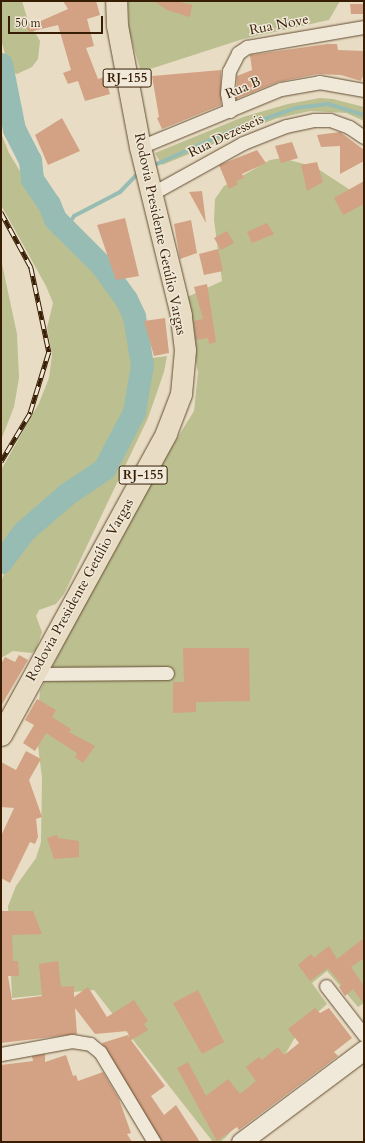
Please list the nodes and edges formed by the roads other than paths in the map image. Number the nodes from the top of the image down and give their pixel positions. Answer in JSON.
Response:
{"nodes":[{"id":1,"x":116,"y":1,"type":"edge"},
{"id":2,"x":364,"y":28,"type":"edge"},
{"id":3,"x":364,"y":90,"type":"edge"},
{"id":4,"x":230,"y":111,"type":"junction"},
{"id":5,"x":364,"y":137,"type":"edge"},
{"id":6,"x":141,"y":151,"type":"junction"},
{"id":7,"x":151,"y":192,"type":"junction"},
{"id":8,"x":167,"y":673,"type":"dead end"},
{"id":9,"x":34,"y":674,"type":"junction"},
{"id":10,"x":1,"y":735,"type":"edge"},
{"id":11,"x":326,"y":986,"type":"dead end"},
{"id":12,"x":364,"y":1035,"type":"edge"},
{"id":13,"x":364,"y":1050,"type":"edge"},
{"id":14,"x":1,"y":1054,"type":"edge"},
{"id":15,"x":154,"y":1142,"type":"edge"},
{"id":16,"x":241,"y":1142,"type":"edge"}],
"edges":[{"from":1,"to":6,"type":"main road","name":"Rodovia Presidente Getúlio Vargas","number":"RJ-155"},
{"from":2,"to":4,"type":"street","name":"Rua Nove"},
{"from":3,"to":4,"type":"street","name":"Rua B"},
{"from":4,"to":6,"type":"street","name":"Rua B"},
{"from":5,"to":7,"type":"street","name":"Rua Dezesseis"},
{"from":6,"to":7,"type":"main road","name":"Rodovia Presidente Getúlio Vargas","number":"RJ-155"},
{"from":7,"to":9,"type":"main road","name":"Rodovia Presidente Getúlio Vargas","number":"RJ-155"},
{"from":8,"to":9,"type":"street"},
{"from":9,"to":10,"type":"main road","name":"Rodovia Presidente Getúlio Vargas","number":"RJ-155"},
{"from":11,"to":12,"type":"street"},
{"from":13,"to":16,"type":"street"},
{"from":14,"to":15,"type":"street"}]}
